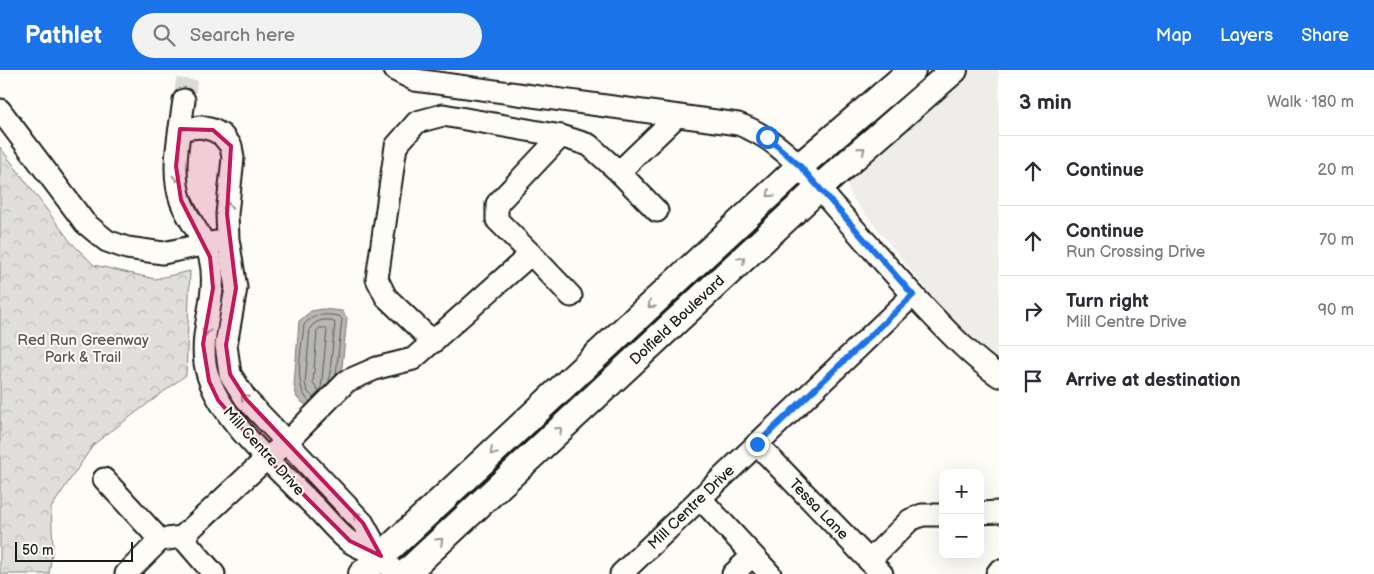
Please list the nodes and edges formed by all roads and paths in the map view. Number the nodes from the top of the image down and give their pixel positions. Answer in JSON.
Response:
{"nodes":[{"id":1,"x":395,"y":70,"type":"edge"},
{"id":2,"x":912,"y":70,"type":"edge"},
{"id":3,"x":954,"y":70,"type":"edge"},
{"id":4,"x":184,"y":100,"type":"tunnel mouth"},
{"id":5,"x":0,"y":110,"type":"edge"},
{"id":6,"x":677,"y":116,"type":"junction"},
{"id":7,"x":180,"y":129,"type":"junction"},
{"id":8,"x":561,"y":136,"type":"junction"},
{"id":9,"x":800,"y":166,"type":"junction"},
{"id":10,"x":619,"y":172,"type":"junction"},
{"id":11,"x":819,"y":188,"type":"junction"},
{"id":12,"x":657,"y":211,"type":"dead end"},
{"id":13,"x":228,"y":239,"type":"junction"},
{"id":14,"x":205,"y":245,"type":"junction"},
{"id":15,"x":530,"y":254,"type":"junction"},
{"id":16,"x":913,"y":295,"type":"junction"},
{"id":17,"x":571,"y":296,"type":"dead end"},
{"id":18,"x":433,"y":342,"type":"junction"},
{"id":19,"x":999,"y":376,"type":"edge"},
{"id":20,"x":286,"y":443,"type":"junction"},
{"id":21,"x":757,"y":444,"type":"junction"},
{"id":22,"x":267,"y":458,"type":"junction"},
{"id":23,"x":104,"y":479,"type":"dead end"},
{"id":24,"x":700,"y":498,"type":"junction"},
{"id":25,"x":999,"y":512,"type":"edge"},
{"id":26,"x":984,"y":513,"type":"edge"},
{"id":27,"x":939,"y":515,"type":"edge"},
{"id":28,"x":182,"y":537,"type":"junction"},
{"id":29,"x":160,"y":540,"type":"junction"},
{"id":30,"x":752,"y":556,"type":"junction"},
{"id":31,"x":875,"y":567,"type":"edge"},
{"id":32,"x":380,"y":568,"type":"edge"},
{"id":33,"x":202,"y":570,"type":"edge"},
{"id":34,"x":126,"y":574,"type":"edge"},
{"id":35,"x":405,"y":574,"type":"edge"},
{"id":36,"x":621,"y":574,"type":"edge"},
{"id":37,"x":733,"y":574,"type":"edge"},
{"id":38,"x":770,"y":574,"type":"edge"}],
"edges":[{"from":1,"to":6,"type":"street"},
{"from":2,"to":9,"type":"main road","name":"Dolfield Boulevard"},
{"from":11,"to":3,"type":"main road","name":"Dolfield Boulevard","one_way":true},
{"from":4,"to":7,"type":"street"},
{"from":5,"to":14,"type":"street"},
{"from":6,"to":9,"type":"street"},
{"from":6,"to":10,"type":"street"},
{"from":13,"to":7,"type":"street","name":"Mill Centre Drive","one_way":true},
{"from":7,"to":14,"type":"street","name":"Mill Centre Drive","one_way":true},
{"from":8,"to":10,"type":"street"},
{"from":8,"to":15,"type":"street"},
{"from":8,"to":18,"type":"street"},
{"from":9,"to":11,"type":"street"},
{"from":9,"to":32,"type":"main road","name":"Dolfield Boulevard","one_way":true},
{"from":10,"to":12,"type":"street"},
{"from":11,"to":16,"type":"street"},
{"from":35,"to":11,"type":"main road","name":"Dolfield Boulevard","one_way":true},
{"from":13,"to":14,"type":"street"},
{"from":20,"to":13,"type":"street","name":"Mill Centre Drive","one_way":true},
{"from":14,"to":22,"type":"street","name":"Mill Centre Drive","one_way":true},
{"from":15,"to":17,"type":"street"},
{"from":15,"to":18,"type":"street"},
{"from":16,"to":19,"type":"street"},
{"from":16,"to":21,"type":"street","name":"Mill Centre Drive"},
{"from":18,"to":20,"type":"street"},
{"from":20,"to":22,"type":"street"},
{"from":32,"to":20,"type":"street","name":"Mill Centre Drive","one_way":true},
{"from":21,"to":24,"type":"street","name":"Mill Centre Drive"},
{"from":21,"to":31,"type":"street","name":"Tessa Lane"},
{"from":22,"to":28,"type":"street"},
{"from":22,"to":32,"type":"street","name":"Mill Centre Drive"},
{"from":23,"to":29,"type":"street"},
{"from":24,"to":30,"type":"street"},
{"from":24,"to":36,"type":"street","name":"Mill Centre Drive"},
{"from":25,"to":26,"type":"street"},
{"from":27,"to":31,"type":"street"},
{"from":28,"to":29,"type":"street"},
{"from":28,"to":33,"type":"street"},
{"from":29,"to":34,"type":"street"},
{"from":30,"to":37,"type":"street"},
{"from":30,"to":38,"type":"street"}]}
